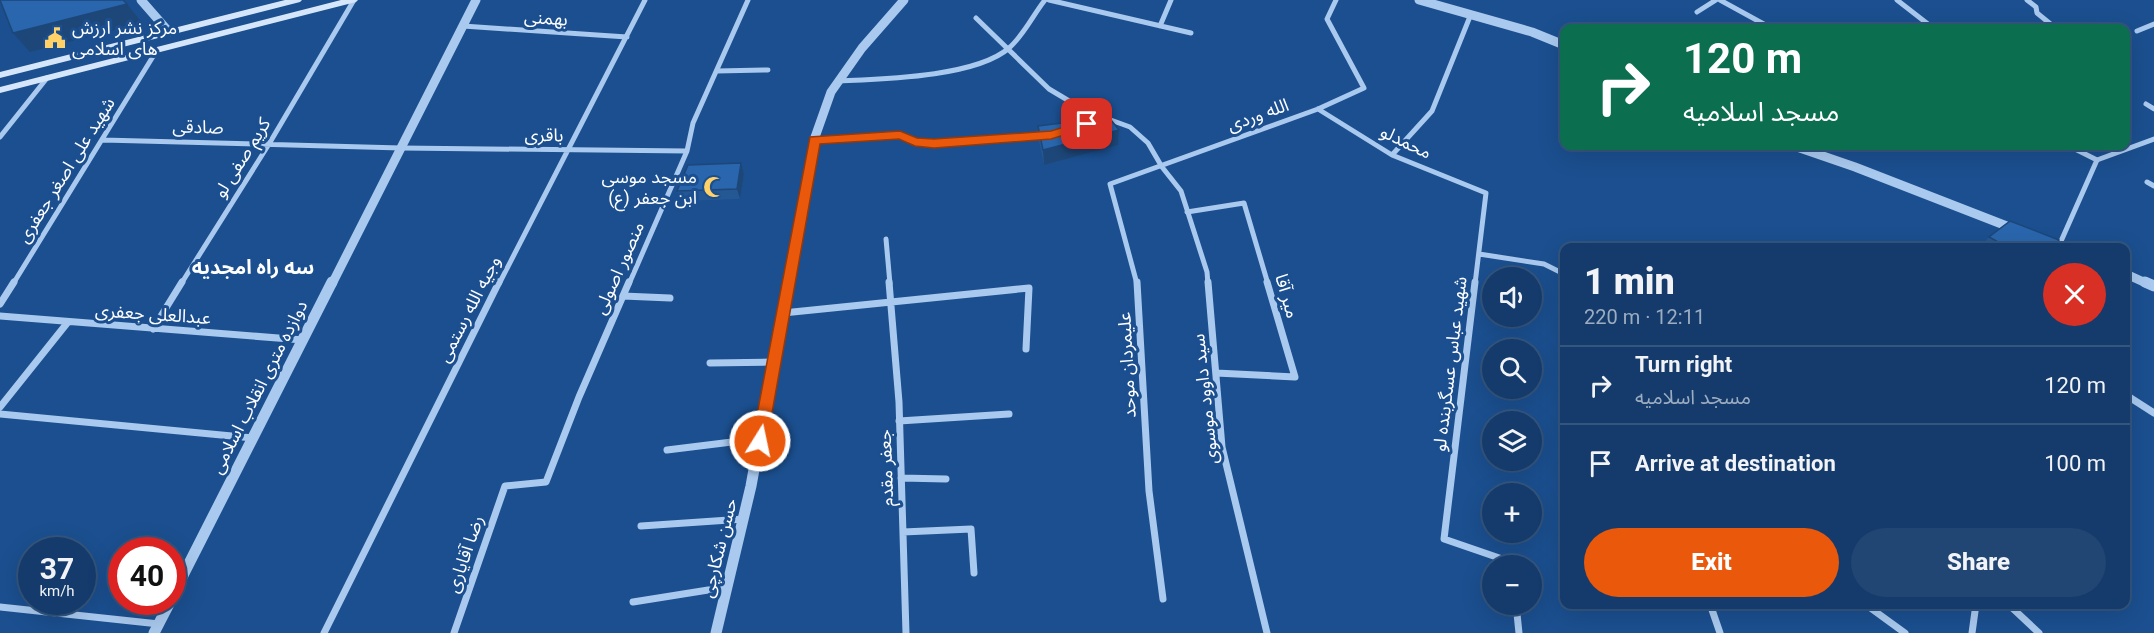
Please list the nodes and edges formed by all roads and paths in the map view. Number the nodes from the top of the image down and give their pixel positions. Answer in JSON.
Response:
{"nodes":[{"id":1,"x":141,"y":0,"type":"edge"},
{"id":2,"x":297,"y":0,"type":"edge"},
{"id":3,"x":353,"y":0,"type":"edge"},
{"id":4,"x":476,"y":0,"type":"edge"},
{"id":5,"x":645,"y":0,"type":"edge"},
{"id":6,"x":748,"y":0,"type":"edge"},
{"id":7,"x":904,"y":0,"type":"edge"},
{"id":8,"x":1047,"y":0,"type":"edge"},
{"id":9,"x":1171,"y":0,"type":"edge"},
{"id":10,"x":1336,"y":0,"type":"edge"},
{"id":11,"x":1419,"y":0,"type":"edge"},
{"id":12,"x":1718,"y":0,"type":"edge"},
{"id":13,"x":1897,"y":0,"type":"edge"},
{"id":14,"x":2027,"y":0,"type":"edge"},
{"id":15,"x":1697,"y":12,"type":"dead end"},
{"id":16,"x":1471,"y":14,"type":"junction"},
{"id":17,"x":976,"y":18,"type":"dead end"},
{"id":18,"x":1763,"y":24,"type":"edge"},
{"id":19,"x":1928,"y":24,"type":"edge"},
{"id":20,"x":2051,"y":24,"type":"edge"},
{"id":21,"x":2154,"y":24,"type":"edge"},
{"id":22,"x":463,"y":26,"type":"junction"},
{"id":23,"x":1160,"y":26,"type":"junction"},
{"id":24,"x":2137,"y":31,"type":"dead end"},
{"id":25,"x":169,"y":32,"type":"junction"},
{"id":26,"x":1191,"y":33,"type":"dead end"},
{"id":27,"x":627,"y":37,"type":"junction"},
{"id":28,"x":1560,"y":43,"type":"edge"},
{"id":29,"x":1008,"y":49,"type":"junction"},
{"id":30,"x":156,"y":50,"type":"junction"},
{"id":31,"x":768,"y":70,"type":"dead end"},
{"id":32,"x":717,"y":71,"type":"junction"},
{"id":33,"x":0,"y":75,"type":"edge"},
{"id":34,"x":47,"y":78,"type":"junction"},
{"id":35,"x":839,"y":81,"type":"junction"},
{"id":36,"x":0,"y":90,"type":"edge"},
{"id":37,"x":2146,"y":104,"type":"dead end"},
{"id":38,"x":1318,"y":109,"type":"junction"},
{"id":39,"x":2154,"y":109,"type":"edge"},
{"id":40,"x":1105,"y":118,"type":"junction"},
{"id":41,"x":1094,"y":122,"type":"edge"},
{"id":42,"x":1051,"y":135,"type":"edge"},
{"id":43,"x":0,"y":136,"type":"edge"},
{"id":44,"x":2154,"y":139,"type":"edge"},
{"id":45,"x":103,"y":140,"type":"junction"},
{"id":46,"x":814,"y":140,"type":"junction"},
{"id":47,"x":269,"y":144,"type":"junction"},
{"id":48,"x":401,"y":148,"type":"junction"},
{"id":49,"x":2130,"y":148,"type":"edge"},
{"id":50,"x":566,"y":150,"type":"junction"},
{"id":51,"x":1806,"y":150,"type":"edge"},
{"id":52,"x":2076,"y":150,"type":"edge"},
{"id":53,"x":2124,"y":150,"type":"edge"},
{"id":54,"x":687,"y":151,"type":"junction"},
{"id":55,"x":1392,"y":155,"type":"junction"},
{"id":56,"x":2097,"y":160,"type":"junction"},
{"id":57,"x":1162,"y":167,"type":"junction"},
{"id":58,"x":2146,"y":182,"type":"dead end"},
{"id":59,"x":2154,"y":186,"type":"edge"},
{"id":60,"x":1486,"y":193,"type":"joint"},
{"id":61,"x":1187,"y":212,"type":"junction"},
{"id":62,"x":2026,"y":233,"type":"edge"},
{"id":63,"x":886,"y":238,"type":"dead end"},
{"id":64,"x":2037,"y":238,"type":"edge"},
{"id":65,"x":2049,"y":243,"type":"edge"},
{"id":66,"x":2061,"y":243,"type":"edge"},
{"id":67,"x":1479,"y":254,"type":"junction"},
{"id":68,"x":1560,"y":272,"type":"edge"},
{"id":69,"x":2130,"y":276,"type":"edge"},
{"id":70,"x":2154,"y":286,"type":"edge"},
{"id":71,"x":623,"y":296,"type":"junction"},
{"id":72,"x":670,"y":298,"type":"dead end"},
{"id":73,"x":891,"y":303,"type":"junction"},
{"id":74,"x":0,"y":304,"type":"edge"},
{"id":75,"x":783,"y":313,"type":"junction"},
{"id":76,"x":0,"y":316,"type":"edge"},
{"id":77,"x":68,"y":322,"type":"junction"},
{"id":78,"x":153,"y":329,"type":"junction"},
{"id":79,"x":303,"y":340,"type":"junction"},
{"id":80,"x":1026,"y":349,"type":"dead end"},
{"id":81,"x":774,"y":362,"type":"junction"},
{"id":82,"x":710,"y":363,"type":"dead end"},
{"id":83,"x":1216,"y":373,"type":"junction"},
{"id":84,"x":2130,"y":398,"type":"edge"},
{"id":85,"x":0,"y":406,"type":"edge"},
{"id":86,"x":2154,"y":413,"type":"edge"},
{"id":87,"x":0,"y":414,"type":"edge"},
{"id":88,"x":1009,"y":414,"type":"dead end"},
{"id":89,"x":899,"y":421,"type":"junction"},
{"id":90,"x":254,"y":438,"type":"junction"},
{"id":91,"x":760,"y":441,"type":"junction"},
{"id":92,"x":667,"y":450,"type":"dead end"},
{"id":93,"x":901,"y":478,"type":"junction"},
{"id":94,"x":946,"y":479,"type":"dead end"},
{"id":95,"x":505,"y":486,"type":"joint"},
{"id":96,"x":744,"y":519,"type":"junction"},
{"id":97,"x":641,"y":526,"type":"dead end"},
{"id":98,"x":903,"y":532,"type":"junction"},
{"id":99,"x":1491,"y":555,"type":"edge"},
{"id":100,"x":186,"y":570,"type":"edge"},
{"id":101,"x":974,"y":573,"type":"dead end"},
{"id":102,"x":727,"y":587,"type":"junction"},
{"id":103,"x":1163,"y":599,"type":"dead end"},
{"id":104,"x":633,"y":602,"type":"dead end"},
{"id":105,"x":0,"y":607,"type":"edge"},
{"id":106,"x":1712,"y":609,"type":"edge"},
{"id":107,"x":1872,"y":609,"type":"edge"},
{"id":108,"x":1975,"y":609,"type":"edge"},
{"id":109,"x":2013,"y":609,"type":"edge"},
{"id":110,"x":1517,"y":615,"type":"edge"},
{"id":111,"x":157,"y":628,"type":"edge"},
{"id":112,"x":324,"y":633,"type":"edge"},
{"id":113,"x":454,"y":633,"type":"edge"},
{"id":114,"x":716,"y":633,"type":"edge"},
{"id":115,"x":906,"y":633,"type":"edge"},
{"id":116,"x":1267,"y":633,"type":"edge"},
{"id":117,"x":1519,"y":633,"type":"edge"},
{"id":118,"x":1720,"y":633,"type":"edge"},
{"id":119,"x":1905,"y":633,"type":"edge"},
{"id":120,"x":1971,"y":633,"type":"edge"},
{"id":121,"x":2039,"y":633,"type":"edge"}],
"edges":[{"from":1,"to":25,"type":"street"},
{"from":2,"to":25,"type":"main road"},
{"from":3,"to":30,"type":"main road"},
{"from":3,"to":47,"type":"street","name":"کریم صفی لو"},
{"from":4,"to":22,"type":"street","name":"دوازده متری انقلاب اسلامی"},
{"from":5,"to":27,"type":"street","name":"وجیه الله رستمی"},
{"from":6,"to":32,"type":"street","name":"منصور اصولی"},
{"from":7,"to":35,"type":"street","name":"حسن شکارچی"},
{"from":8,"to":23,"type":"street"},
{"from":8,"to":29,"type":"street"},
{"from":9,"to":23,"type":"street"},
{"from":10,"to":38,"type":"street","name":"الله وردی"},
{"from":11,"to":16,"type":"street"},
{"from":12,"to":15,"type":"street"},
{"from":12,"to":18,"type":"street"},
{"from":13,"to":19,"type":"street"},
{"from":14,"to":20,"type":"street"},
{"from":16,"to":28,"type":"street"},
{"from":16,"to":55,"type":"street"},
{"from":17,"to":29,"type":"street","name":"سید داوود موسوی"},
{"from":21,"to":24,"type":"street"},
{"from":22,"to":27,"type":"street","name":"بهمنی"},
{"from":22,"to":48,"type":"street","name":"دوازده متری انقلاب اسلامی"},
{"from":23,"to":26,"type":"street"},
{"from":25,"to":33,"type":"main road"},
{"from":27,"to":50,"type":"street","name":"وجیه الله رستمی"},
{"from":29,"to":35,"type":"street"},
{"from":29,"to":40,"type":"street","name":"سید داوود موسوی"},
{"from":30,"to":34,"type":"main road"},
{"from":30,"to":45,"type":"street","name":"شهید علی اصغر جعفری"},
{"from":31,"to":32,"type":"street"},
{"from":32,"to":54,"type":"street","name":"منصور اصولی"},
{"from":34,"to":36,"type":"main road"},
{"from":34,"to":43,"type":"street"},
{"from":35,"to":46,"type":"street","name":"حسن شکارچی"},
{"from":37,"to":39,"type":"street"},
{"from":38,"to":55,"type":"street","name":"محمدلو"},
{"from":38,"to":57,"type":"street","name":"الله وردی"},
{"from":40,"to":41,"type":"street"},
{"from":40,"to":57,"type":"street","name":"سید داوود موسوی"},
{"from":42,"to":46,"type":"street"},
{"from":44,"to":49,"type":"street"},
{"from":45,"to":47,"type":"street","name":"صادقی"},
{"from":45,"to":74,"type":"street","name":"شهید علی اصغر جعفری"},
{"from":46,"to":75,"type":"street","name":"حسن شکارچی"},
{"from":47,"to":48,"type":"street","name":"صادقی"},
{"from":47,"to":78,"type":"street","name":"کریم صفی لو"},
{"from":48,"to":50,"type":"street","name":"باقری"},
{"from":48,"to":79,"type":"street","name":"دوازده متری انقلاب اسلامی"},
{"from":50,"to":54,"type":"street","name":"باقری"},
{"from":50,"to":112,"type":"street","name":"وجیه الله رستمی"},
{"from":51,"to":62,"type":"street"},
{"from":52,"to":56,"type":"street"},
{"from":53,"to":56,"type":"street"},
{"from":54,"to":71,"type":"street","name":"منصور اصولی"},
{"from":55,"to":60,"type":"street","name":"محمدلو"},
{"from":56,"to":66,"type":"street"},
{"from":57,"to":61,"type":"street","name":"سید داوود موسوی"},
{"from":57,"to":103,"type":"street","name":"علیمردان موحد"},
{"from":58,"to":59,"type":"street"},
{"from":60,"to":67,"type":"street","name":"شهید عباس عسگربنده لو"},
{"from":61,"to":83,"type":"street","name":"سید داوود موسوی"},
{"from":61,"to":83,"type":"street","name":"میر آقا"},
{"from":63,"to":73,"type":"street","name":"جعفر مقدم"},
{"from":64,"to":65,"type":"street"},
{"from":67,"to":68,"type":"street"},
{"from":67,"to":99,"type":"street","name":"شهید عباس عسگربنده لو"},
{"from":69,"to":70,"type":"street"},
{"from":71,"to":72,"type":"street"},
{"from":71,"to":95,"type":"street","name":"منصور اصولی"},
{"from":73,"to":75,"type":"street"},
{"from":73,"to":80,"type":"street"},
{"from":73,"to":89,"type":"street","name":"جعفر مقدم"},
{"from":75,"to":81,"type":"street","name":"حسن شکارچی"},
{"from":76,"to":77,"type":"street","name":"عبدالعلی جعفری"},
{"from":77,"to":78,"type":"street","name":"عبدالعلی جعفری"},
{"from":77,"to":85,"type":"street"},
{"from":78,"to":79,"type":"street","name":"عبدالعلی جعفری"},
{"from":79,"to":90,"type":"street","name":"دوازده متری انقلاب اسلامی"},
{"from":81,"to":82,"type":"street"},
{"from":81,"to":91,"type":"street","name":"حسن شکارچی"},
{"from":83,"to":116,"type":"street","name":"سید داوود موسوی"},
{"from":84,"to":86,"type":"street"},
{"from":87,"to":90,"type":"street"},
{"from":88,"to":89,"type":"street"},
{"from":89,"to":93,"type":"street","name":"جعفر مقدم"},
{"from":90,"to":100,"type":"street","name":"دوازده متری انقلاب اسلامی"},
{"from":91,"to":92,"type":"street"},
{"from":91,"to":96,"type":"street","name":"حسن شکارچی"},
{"from":93,"to":94,"type":"street"},
{"from":93,"to":98,"type":"street","name":"جعفر مقدم"},
{"from":95,"to":113,"type":"street","name":"رضا آقایاری"},
{"from":96,"to":97,"type":"street"},
{"from":96,"to":102,"type":"street","name":"حسن شکارچی"},
{"from":98,"to":101,"type":"street"},
{"from":98,"to":115,"type":"street","name":"جعفر مقدم"},
{"from":102,"to":104,"type":"street"},
{"from":102,"to":114,"type":"street","name":"حسن شکارچی"},
{"from":105,"to":111,"type":"street"},
{"from":106,"to":118,"type":"street"},
{"from":107,"to":119,"type":"street"},
{"from":108,"to":120,"type":"street"},
{"from":109,"to":121,"type":"street"},
{"from":110,"to":117,"type":"street"}]}
